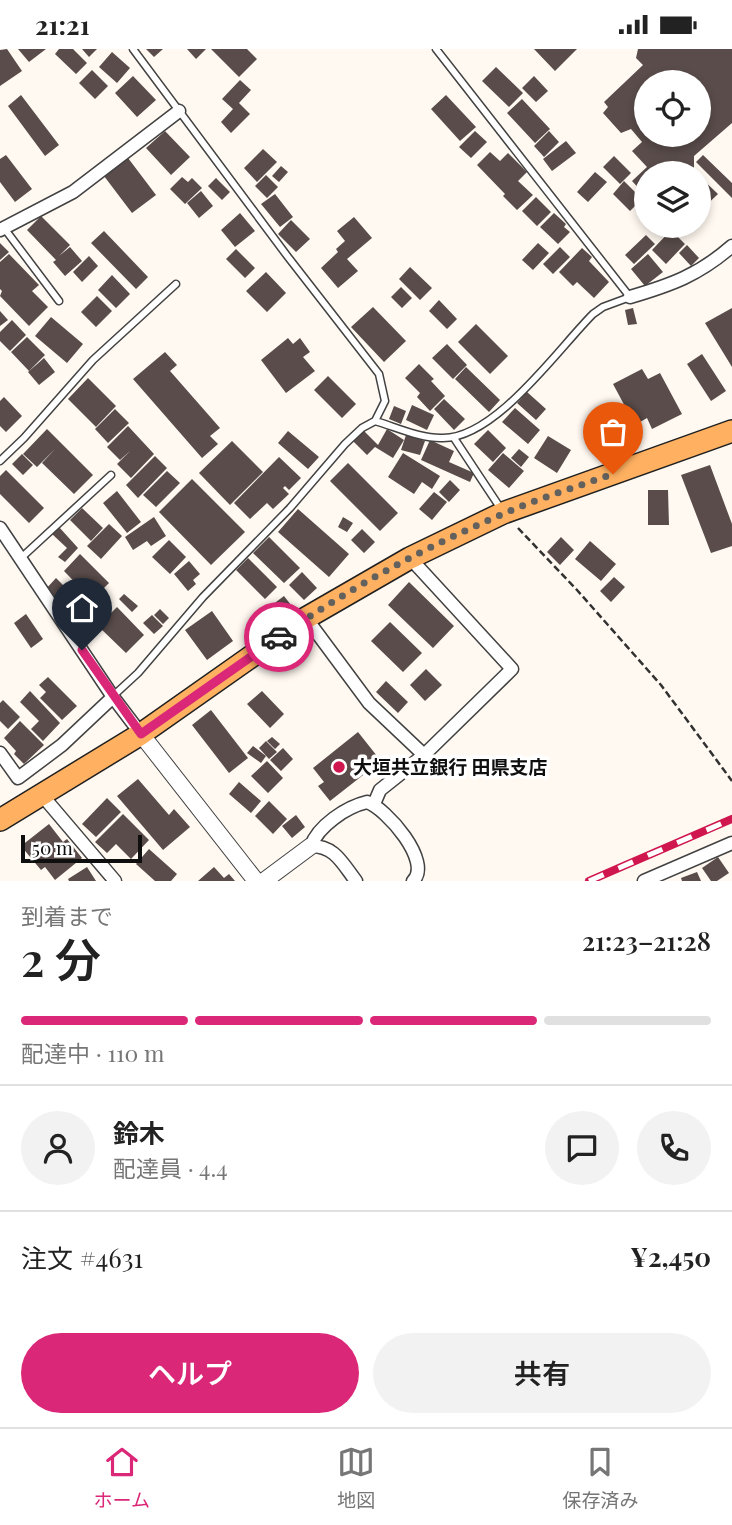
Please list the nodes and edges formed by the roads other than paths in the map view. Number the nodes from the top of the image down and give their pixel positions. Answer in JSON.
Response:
{"nodes":[{"id":1,"x":133,"y":49,"type":"edge"},
{"id":2,"x":436,"y":49,"type":"edge"},
{"id":3,"x":179,"y":111,"type":"junction"},
{"id":4,"x":2,"y":229,"type":"edge"},
{"id":5,"x":732,"y":246,"type":"edge"},
{"id":6,"x":176,"y":284,"type":"dead end"},
{"id":7,"x":630,"y":297,"type":"junction"},
{"id":8,"x":60,"y":301,"type":"dead end"},
{"id":9,"x":375,"y":421,"type":"junction"},
{"id":10,"x":732,"y":431,"type":"edge"},
{"id":11,"x":454,"y":438,"type":"junction"},
{"id":12,"x":0,"y":461,"type":"edge"},
{"id":13,"x":111,"y":475,"type":"dead end"},
{"id":14,"x":503,"y":513,"type":"junction"},
{"id":15,"x":0,"y":528,"type":"edge"},
{"id":16,"x":21,"y":558,"type":"junction"},
{"id":17,"x":410,"y":558,"type":"junction"},
{"id":18,"x":306,"y":618,"type":"junction"},
{"id":19,"x":113,"y":697,"type":"junction"},
{"id":20,"x":141,"y":734,"type":"junction"},
{"id":21,"x":0,"y":753,"type":"edge"},
{"id":22,"x":424,"y":755,"type":"junction"},
{"id":23,"x":41,"y":794,"type":"junction"},
{"id":24,"x":374,"y":804,"type":"junction"},
{"id":25,"x":0,"y":820,"type":"edge"},
{"id":26,"x":310,"y":846,"type":"junction"},
{"id":27,"x":729,"y":849,"type":"edge"},
{"id":28,"x":666,"y":876,"type":"edge"},
{"id":29,"x":115,"y":881,"type":"edge"},
{"id":30,"x":256,"y":881,"type":"edge"},
{"id":31,"x":264,"y":881,"type":"edge"},
{"id":32,"x":356,"y":881,"type":"edge"},
{"id":33,"x":413,"y":881,"type":"edge"},
{"id":34,"x":644,"y":881,"type":"edge"}],
"edges":[{"from":1,"to":3,"type":"lane"},
{"from":2,"to":7,"type":"lane"},
{"from":3,"to":4,"type":"street"},
{"from":3,"to":9,"type":"lane"},
{"from":4,"to":8,"type":"lane"},
{"from":5,"to":7,"type":"street"},
{"from":6,"to":12,"type":"lane"},
{"from":7,"to":11,"type":"lane"},
{"from":9,"to":11,"type":"lane"},
{"from":9,"to":19,"type":"lane"},
{"from":10,"to":14,"type":"main road"},
{"from":11,"to":14,"type":"lane"},
{"from":13,"to":16,"type":"lane"},
{"from":14,"to":17,"type":"main road"},
{"from":15,"to":16,"type":"street"},
{"from":16,"to":19,"type":"street"},
{"from":17,"to":18,"type":"main road"},
{"from":17,"to":22,"type":"street"},
{"from":18,"to":20,"type":"main road"},
{"from":18,"to":22,"type":"street"},
{"from":19,"to":20,"type":"street"},
{"from":19,"to":21,"type":"street"},
{"from":20,"to":23,"type":"main road"},
{"from":20,"to":30,"type":"street"},
{"from":22,"to":24,"type":"street"},
{"from":23,"to":25,"type":"main road"},
{"from":23,"to":29,"type":"street"},
{"from":24,"to":26,"type":"street"},
{"from":24,"to":33,"type":"street"},
{"from":26,"to":31,"type":"street"},
{"from":26,"to":32,"type":"street"},
{"from":27,"to":28,"type":"street"},
{"from":28,"to":34,"type":"street"}]}
